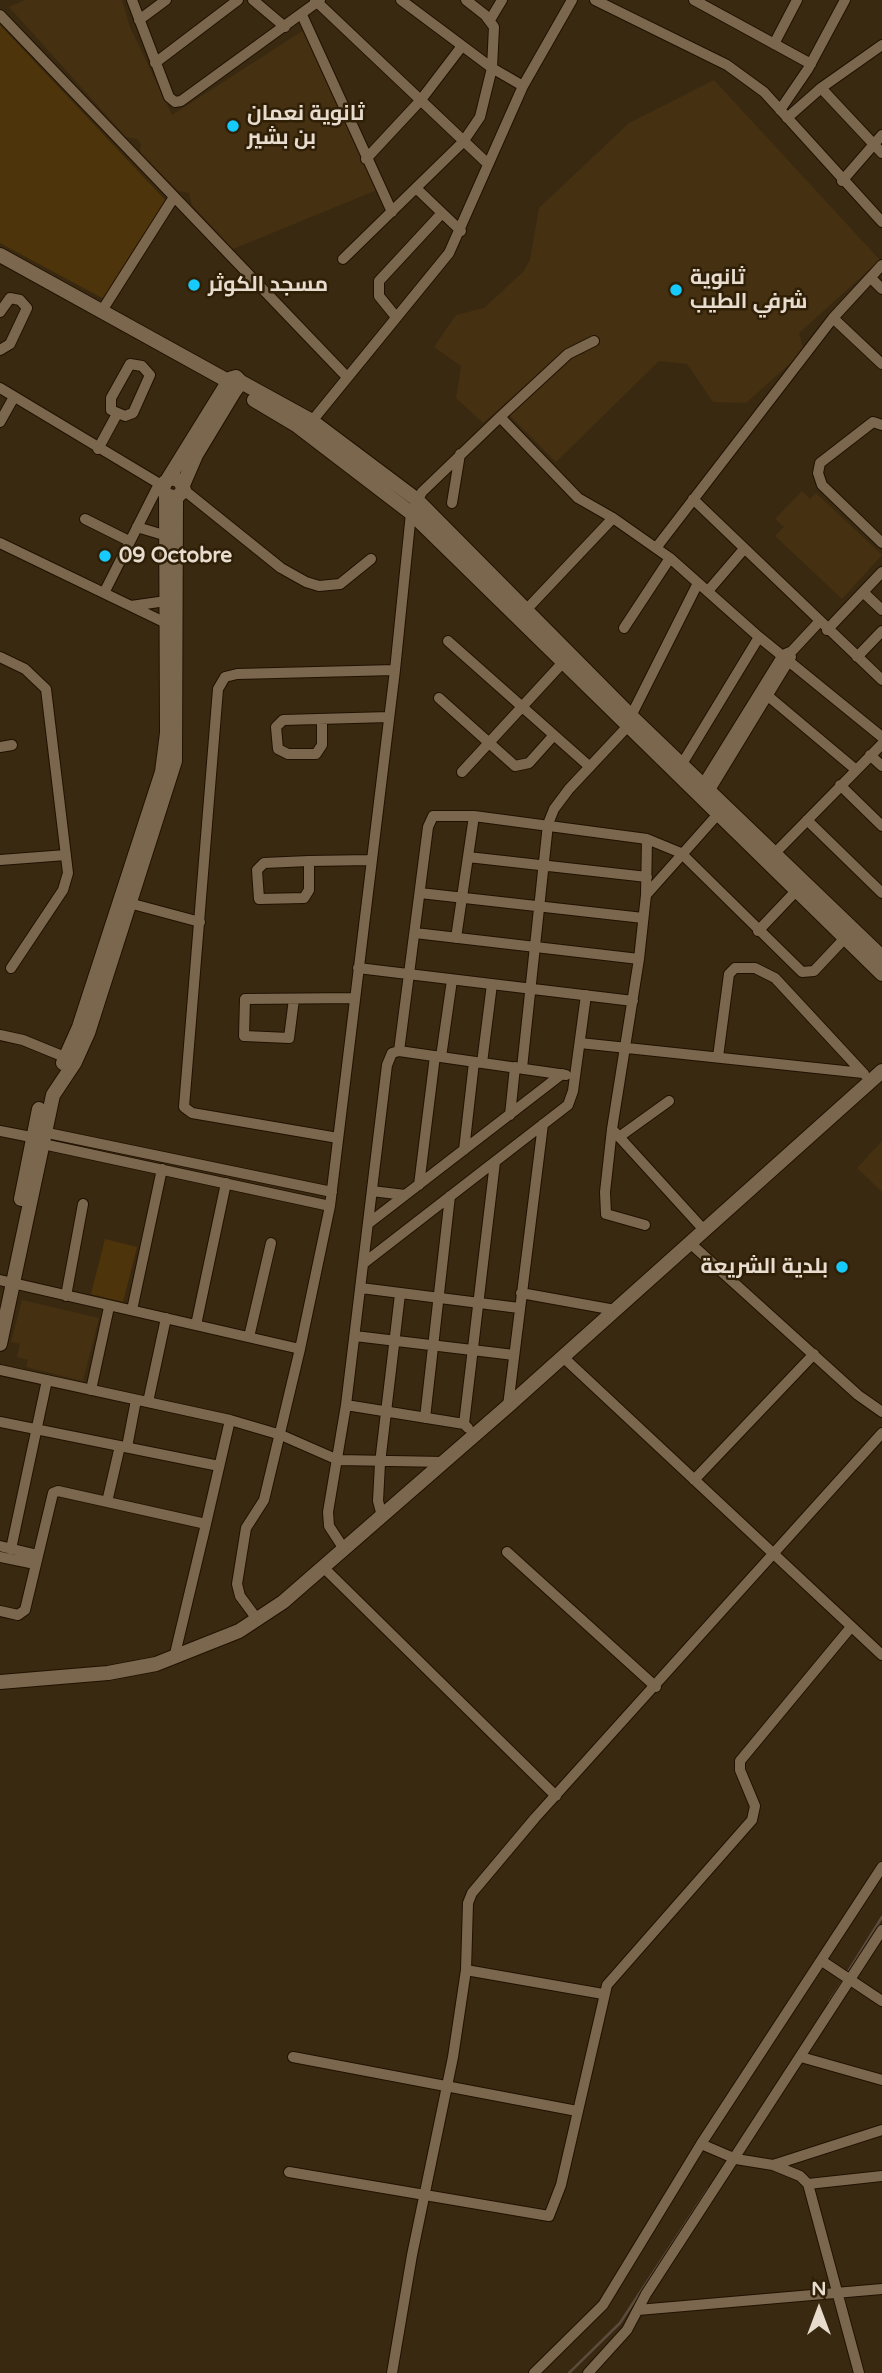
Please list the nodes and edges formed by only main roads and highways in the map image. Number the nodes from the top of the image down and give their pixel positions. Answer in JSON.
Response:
{"nodes":[{"id":1,"x":0,"y":254,"type":"edge"},
{"id":2,"x":233,"y":386,"type":"junction"},
{"id":3,"x":171,"y":488,"type":"junction"},
{"id":4,"x":413,"y":506,"type":"junction"},
{"id":5,"x":567,"y":659,"type":"junction"},
{"id":6,"x":629,"y":721,"type":"junction"},
{"id":7,"x":703,"y":792,"type":"junction"},
{"id":8,"x":882,"y":957,"type":"edge"},
{"id":9,"x":882,"y":974,"type":"edge"},
{"id":10,"x":872,"y":1075,"type":"edge"},
{"id":11,"x":37,"y":1137,"type":"junction"},
{"id":12,"x":6,"y":1282,"type":"edge"},
{"id":13,"x":0,"y":1303,"type":"edge"},
{"id":14,"x":0,"y":1344,"type":"edge"},
{"id":15,"x":0,"y":1682,"type":"edge"}],
"edges":[{"from":1,"to":2,"type":"main road"},
{"from":2,"to":3,"type":"main road"},
{"from":2,"to":4,"type":"main road"},
{"from":2,"to":4,"type":"main road"},
{"from":3,"to":11,"type":"main road"},
{"from":3,"to":11,"type":"main road"},
{"from":4,"to":5,"type":"main road"},
{"from":4,"to":5,"type":"main road"},
{"from":5,"to":6,"type":"main road"},
{"from":6,"to":7,"type":"main road"},
{"from":6,"to":7,"type":"main road"},
{"from":7,"to":8,"type":"main road"},
{"from":7,"to":9,"type":"main road"},
{"from":10,"to":15,"type":"main road"},
{"from":11,"to":12,"type":"main road"},
{"from":12,"to":13,"type":"main road"},
{"from":12,"to":14,"type":"main road"}]}
